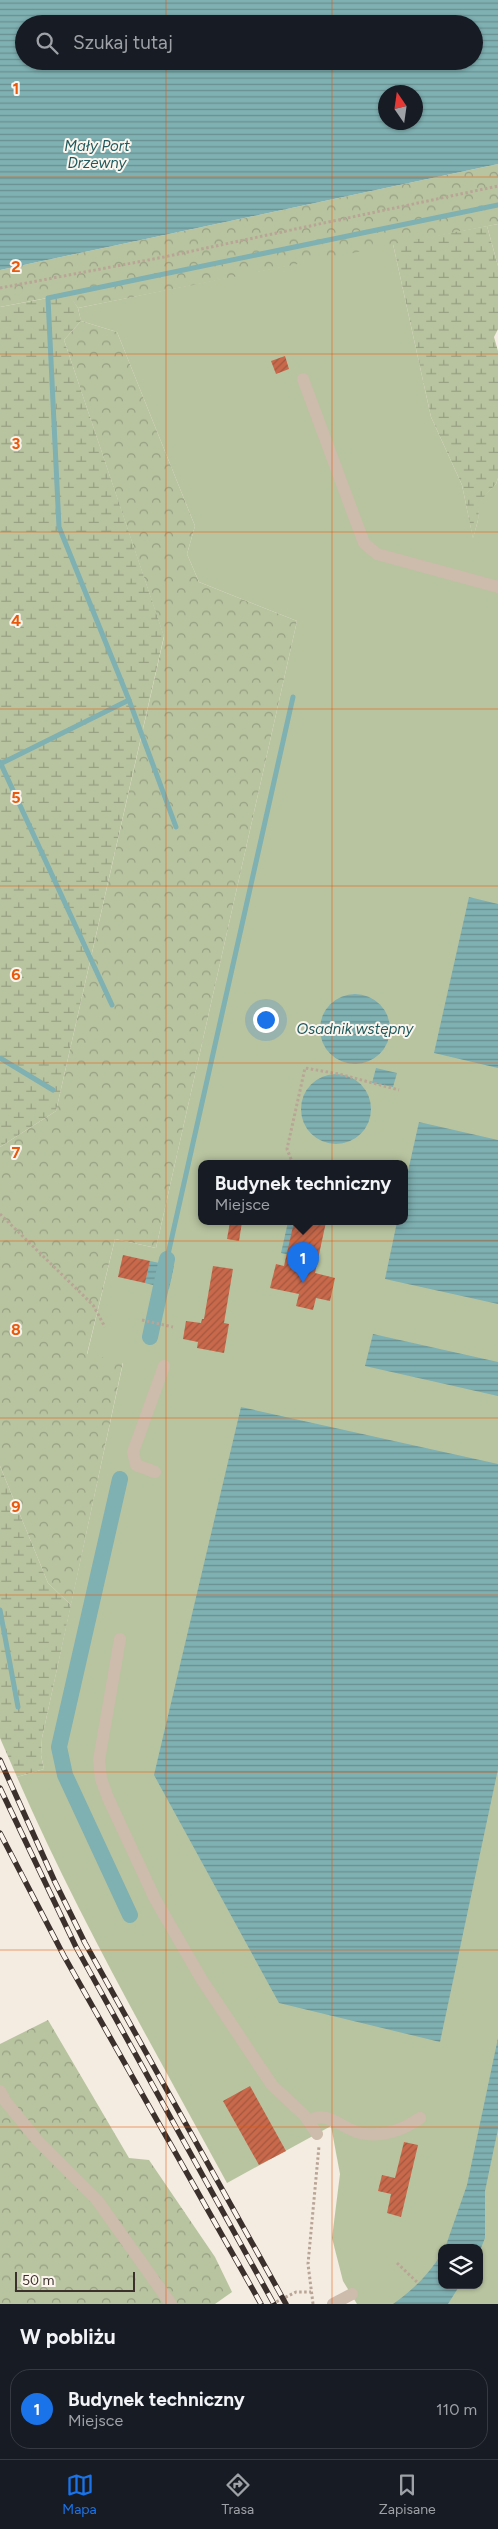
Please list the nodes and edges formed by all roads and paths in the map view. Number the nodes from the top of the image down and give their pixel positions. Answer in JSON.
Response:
{"nodes":[{"id":1,"x":498,"y":186,"type":"edge"},
{"id":2,"x":0,"y":288,"type":"edge"},
{"id":3,"x":303,"y":379,"type":"dead end"},
{"id":4,"x":498,"y":587,"type":"edge"},
{"id":5,"x":400,"y":1090,"type":"dead end"},
{"id":6,"x":291,"y":1160,"type":"edge"},
{"id":7,"x":0,"y":1214,"type":"edge"},
{"id":8,"x":142,"y":1320,"type":"dead end"},
{"id":9,"x":105,"y":1327,"type":"dead end"},
{"id":10,"x":173,"y":1327,"type":"dead end"},
{"id":11,"x":164,"y":1366,"type":"dead end"},
{"id":12,"x":155,"y":1472,"type":"dead end"},
{"id":13,"x":120,"y":1639,"type":"dead end"},
{"id":14,"x":0,"y":2091,"type":"edge"},
{"id":15,"x":420,"y":2118,"type":"dead end"},
{"id":16,"x":308,"y":2121,"type":"junction"},
{"id":17,"x":316,"y":2134,"type":"joint"},
{"id":18,"x":397,"y":2263,"type":"dead end"},
{"id":19,"x":417,"y":2282,"type":"dead end"},
{"id":20,"x":310,"y":2292,"type":"junction"},
{"id":21,"x":352,"y":2294,"type":"dead end"},
{"id":22,"x":171,"y":2304,"type":"edge"},
{"id":23,"x":272,"y":2304,"type":"edge"},
{"id":24,"x":313,"y":2304,"type":"edge"},
{"id":25,"x":333,"y":2304,"type":"edge"}],
"edges":[{"from":1,"to":2,"type":"path"},
{"from":3,"to":4,"type":"street"},
{"from":5,"to":6,"type":"path"},
{"from":7,"to":9,"type":"path"},
{"from":8,"to":10,"type":"path"},
{"from":11,"to":12,"type":"street"},
{"from":13,"to":16,"type":"street"},
{"from":14,"to":22,"type":"street"},
{"from":15,"to":16,"type":"street"},
{"from":16,"to":17,"type":"street"},
{"from":17,"to":20,"type":"path"},
{"from":18,"to":19,"type":"path"},
{"from":20,"to":23,"type":"path"},
{"from":20,"to":24,"type":"path"},
{"from":21,"to":25,"type":"street"}]}
